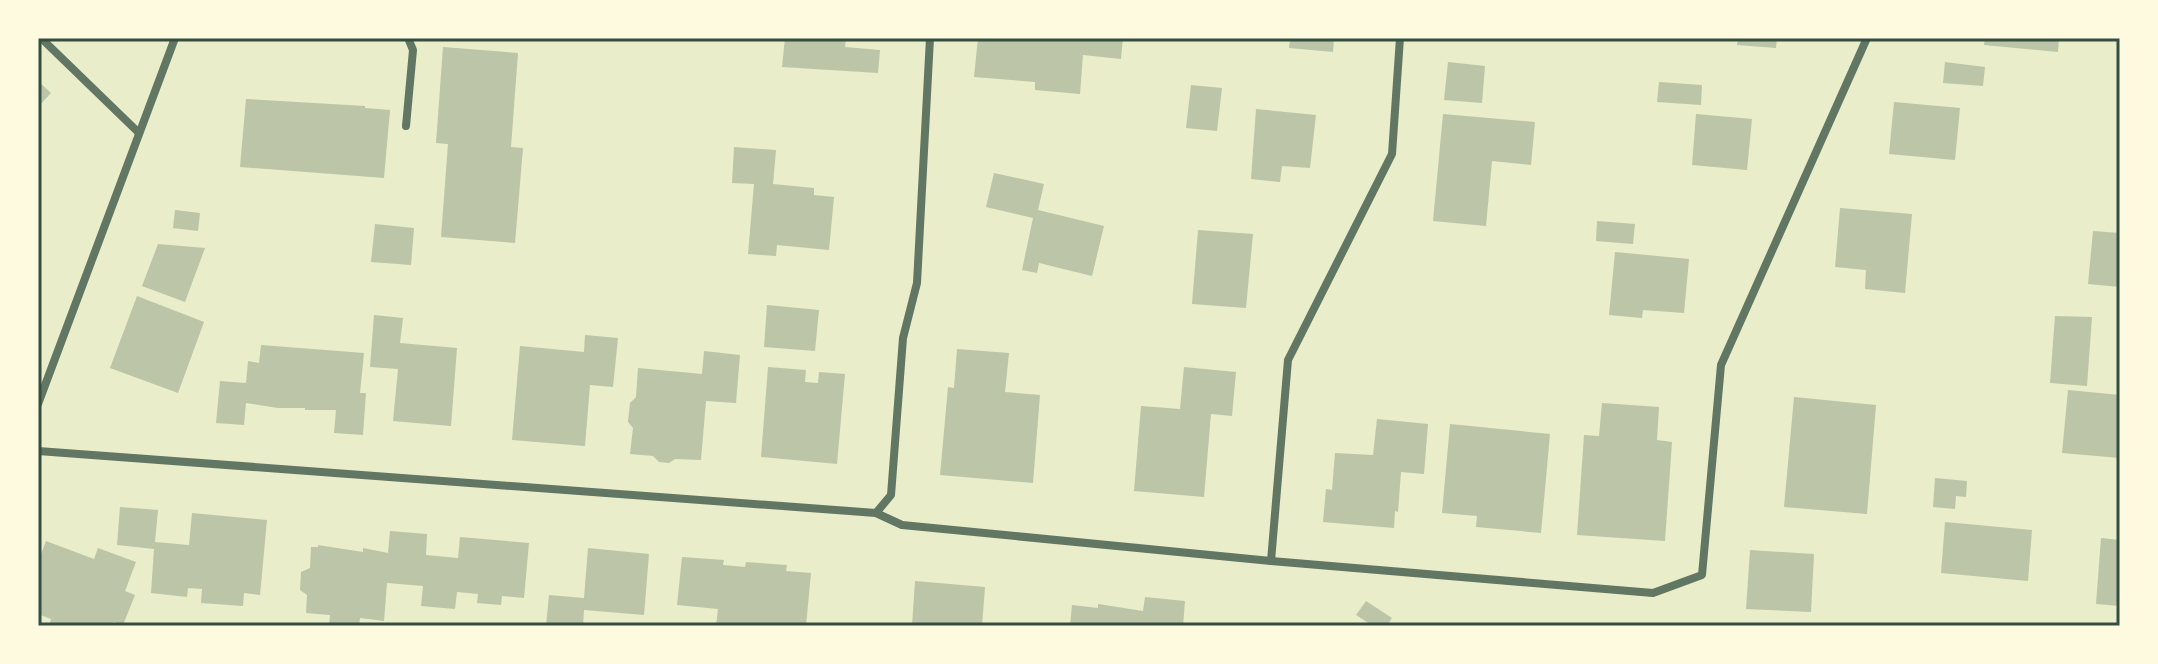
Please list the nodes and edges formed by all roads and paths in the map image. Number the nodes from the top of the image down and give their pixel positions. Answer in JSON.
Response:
{"nodes":[{"id":1,"x":41,"y":38,"type":"edge"},
{"id":2,"x":175,"y":38,"type":"edge"},
{"id":3,"x":408,"y":38,"type":"edge"},
{"id":4,"x":930,"y":38,"type":"edge"},
{"id":5,"x":1400,"y":38,"type":"edge"},
{"id":6,"x":1867,"y":38,"type":"edge"},
{"id":7,"x":406,"y":126,"type":"dead end"},
{"id":8,"x":139,"y":133,"type":"junction"},
{"id":9,"x":38,"y":404,"type":"edge"},
{"id":10,"x":38,"y":451,"type":"edge"},
{"id":11,"x":876,"y":513,"type":"junction"},
{"id":12,"x":1271,"y":561,"type":"junction"}],
"edges":[{"from":1,"to":8,"type":"street"},
{"from":2,"to":8,"type":"street"},
{"from":3,"to":7,"type":"street"},
{"from":4,"to":11,"type":"street"},
{"from":5,"to":12,"type":"street"},
{"from":6,"to":12,"type":"street"},
{"from":8,"to":9,"type":"street"},
{"from":10,"to":11,"type":"street"},
{"from":11,"to":12,"type":"street"}]}
